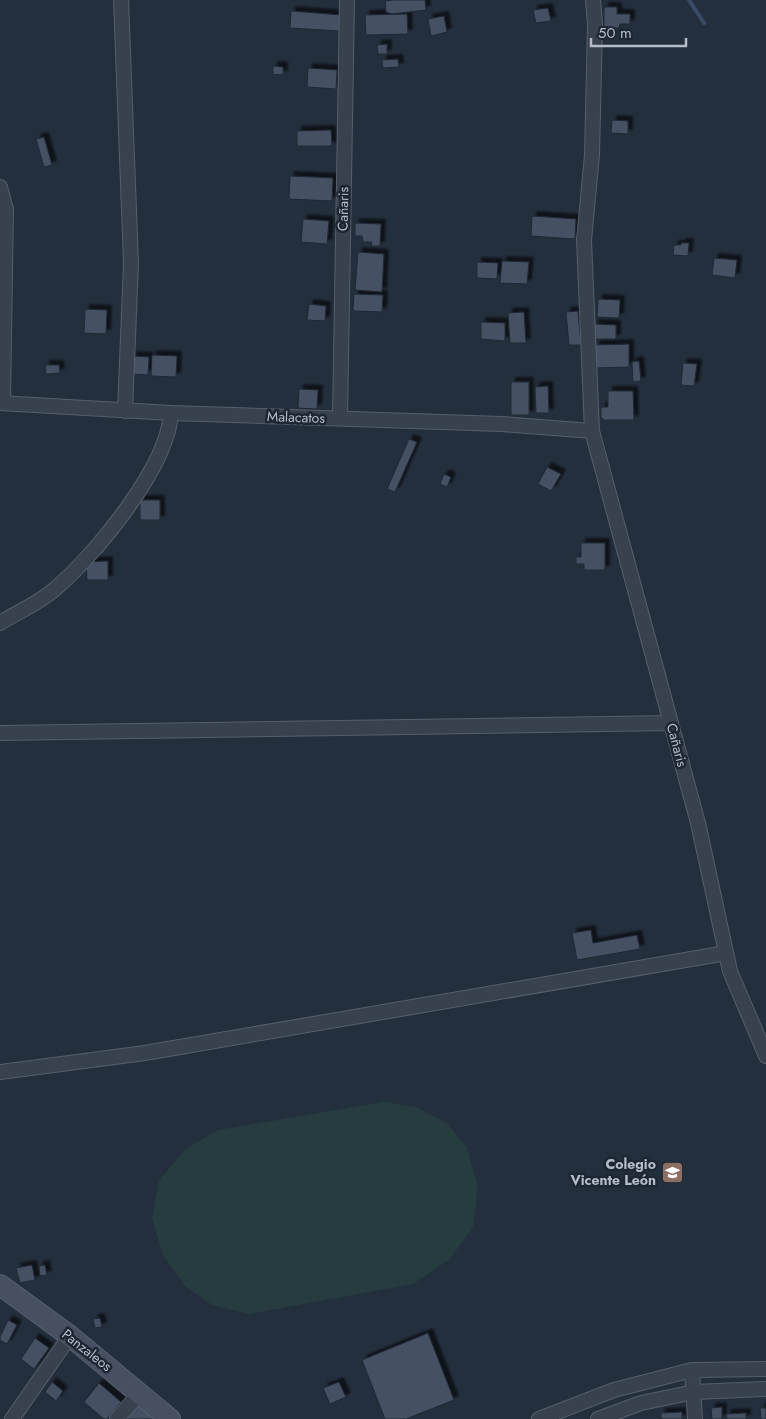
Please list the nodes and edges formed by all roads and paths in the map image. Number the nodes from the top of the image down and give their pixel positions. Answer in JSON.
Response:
{"nodes":[{"id":1,"x":121,"y":0,"type":"edge"},
{"id":2,"x":347,"y":0,"type":"edge"},
{"id":3,"x":594,"y":0,"type":"edge"},
{"id":4,"x":0,"y":187,"type":"edge"},
{"id":5,"x":2,"y":403,"type":"edge"},
{"id":6,"x":125,"y":411,"type":"junction"},
{"id":7,"x":171,"y":414,"type":"junction"},
{"id":8,"x":340,"y":419,"type":"junction"},
{"id":9,"x":592,"y":431,"type":"junction"},
{"id":10,"x":0,"y":623,"type":"edge"},
{"id":11,"x":671,"y":723,"type":"junction"},
{"id":12,"x":0,"y":733,"type":"edge"},
{"id":13,"x":726,"y":953,"type":"junction"},
{"id":14,"x":766,"y":1056,"type":"edge"},
{"id":15,"x":0,"y":1072,"type":"edge"},
{"id":16,"x":0,"y":1286,"type":"edge"},
{"id":17,"x":70,"y":1336,"type":"junction"},
{"id":18,"x":766,"y":1369,"type":"edge"},
{"id":19,"x":692,"y":1370,"type":"junction"},
{"id":20,"x":766,"y":1389,"type":"edge"},
{"id":21,"x":694,"y":1392,"type":"junction"},
{"id":22,"x":140,"y":1393,"type":"junction"},
{"id":23,"x":12,"y":1419,"type":"edge"},
{"id":24,"x":117,"y":1419,"type":"edge"},
{"id":25,"x":170,"y":1419,"type":"edge"},
{"id":26,"x":539,"y":1419,"type":"edge"},
{"id":27,"x":598,"y":1419,"type":"edge"},
{"id":28,"x":696,"y":1419,"type":"edge"}],
"edges":[{"from":1,"to":6,"type":"street"},
{"from":2,"to":8,"type":"street","name":"Cañaris"},
{"from":3,"to":9,"type":"street","name":"Cañaris"},
{"from":4,"to":5,"type":"street"},
{"from":5,"to":6,"type":"street","name":"Malacatos"},
{"from":6,"to":7,"type":"street","name":"Malacatos"},
{"from":7,"to":8,"type":"street","name":"Malacatos"},
{"from":7,"to":10,"type":"street"},
{"from":8,"to":9,"type":"street","name":"Malacatos"},
{"from":9,"to":11,"type":"street","name":"Cañaris"},
{"from":11,"to":12,"type":"street"},
{"from":11,"to":13,"type":"street","name":"Cañaris"},
{"from":13,"to":14,"type":"street","name":"Cañaris"},
{"from":13,"to":15,"type":"street"},
{"from":16,"to":17,"type":"street","name":"Panzaleos"},
{"from":17,"to":22,"type":"street","name":"Panzaleos"},
{"from":17,"to":23,"type":"street"},
{"from":18,"to":19,"type":"street"},
{"from":19,"to":21,"type":"street"},
{"from":19,"to":26,"type":"street"},
{"from":20,"to":21,"type":"street"},
{"from":21,"to":27,"type":"street"},
{"from":21,"to":28,"type":"street"},
{"from":22,"to":24,"type":"street"},
{"from":22,"to":25,"type":"street","name":"Panzaleos"}]}
